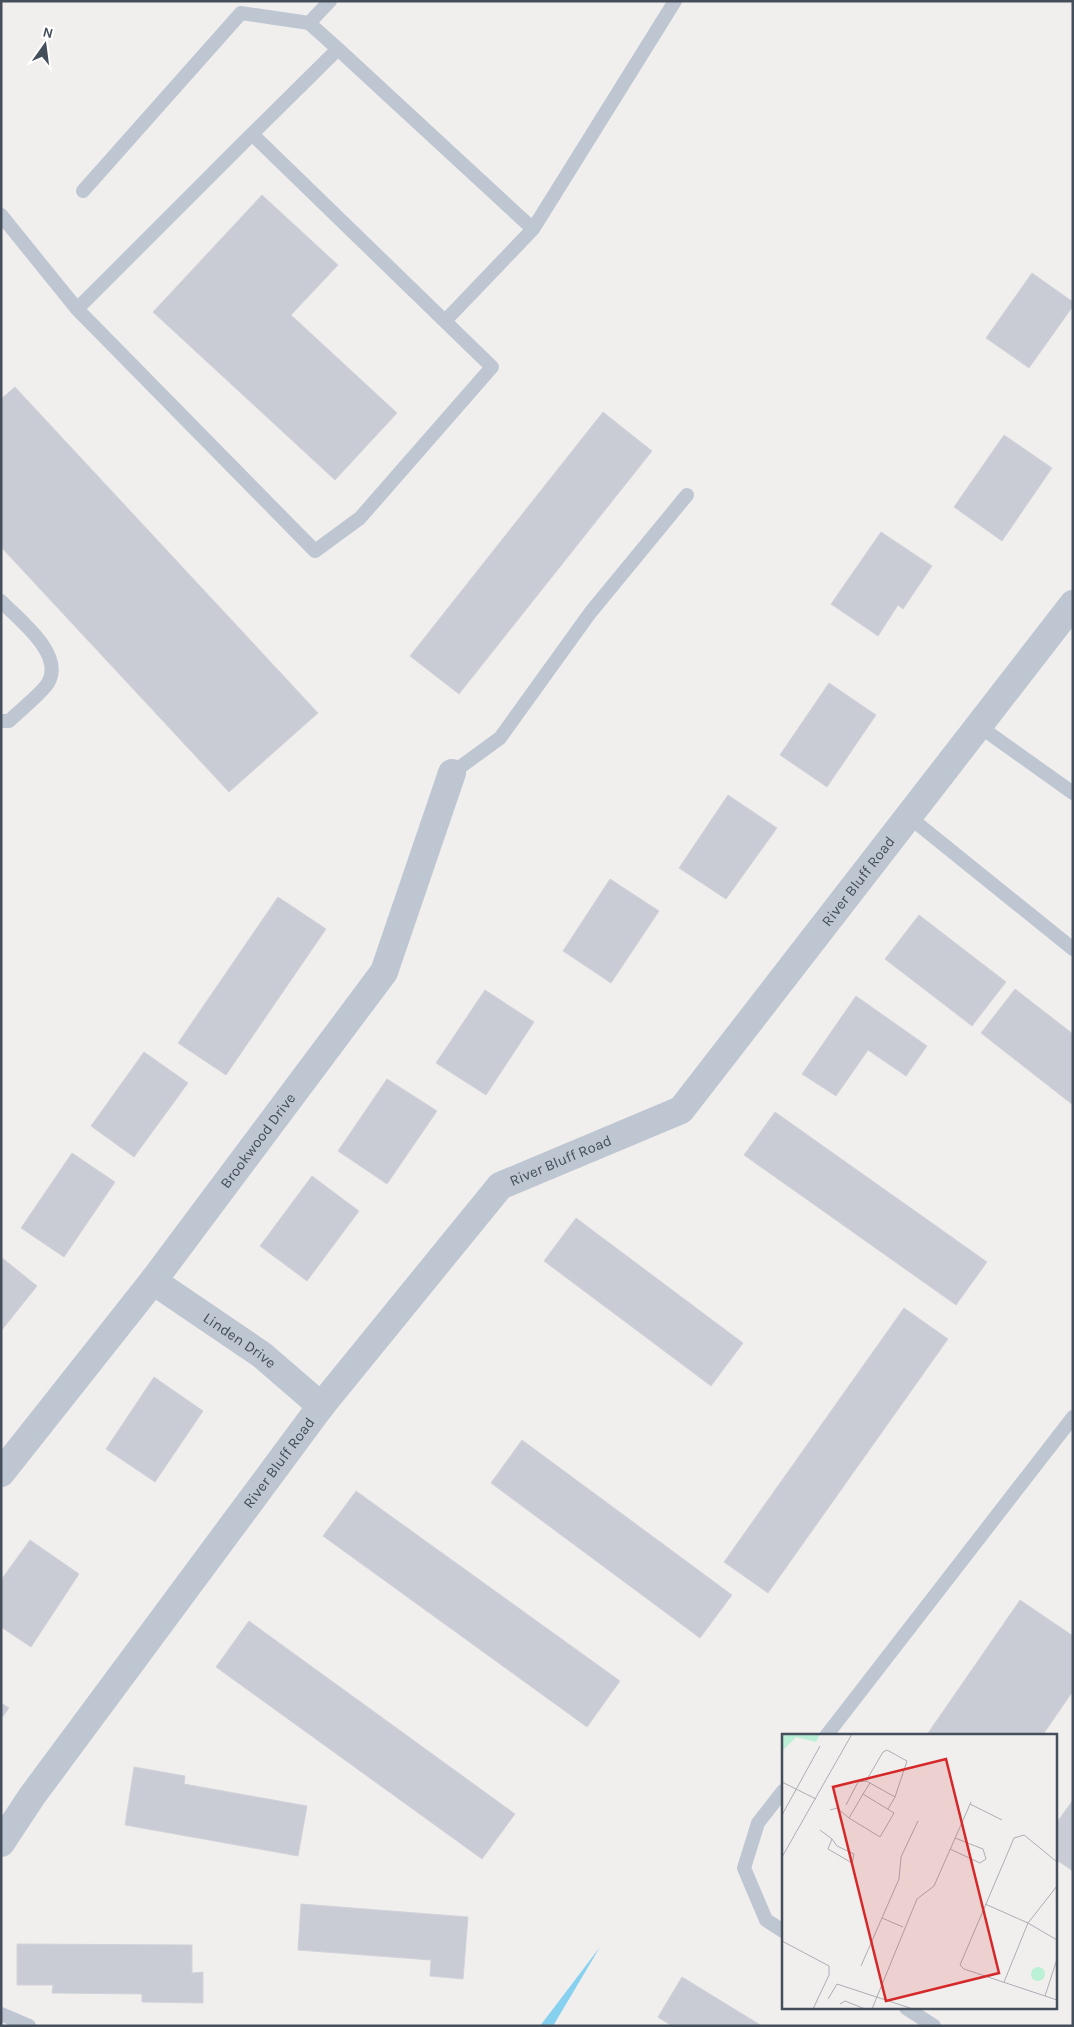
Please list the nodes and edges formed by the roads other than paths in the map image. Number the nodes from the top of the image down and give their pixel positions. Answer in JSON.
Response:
{"nodes":[{"id":1,"x":330,"y":1,"type":"edge"},
{"id":2,"x":675,"y":1,"type":"edge"},
{"id":3,"x":309,"y":23,"type":"junction"},
{"id":4,"x":338,"y":49,"type":"junction"},
{"id":5,"x":252,"y":134,"type":"junction"},
{"id":6,"x":83,"y":191,"type":"dead end"},
{"id":7,"x":1,"y":215,"type":"edge"},
{"id":8,"x":533,"y":229,"type":"junction"},
{"id":9,"x":77,"y":309,"type":"junction"},
{"id":10,"x":445,"y":321,"type":"junction"},
{"id":11,"x":687,"y":495,"type":"dead end"},
{"id":12,"x":1,"y":601,"type":"edge"},
{"id":13,"x":1073,"y":604,"type":"edge"},
{"id":14,"x":1,"y":721,"type":"edge"},
{"id":15,"x":979,"y":726,"type":"junction"},
{"id":16,"x":452,"y":773,"type":"joint"},
{"id":17,"x":1073,"y":793,"type":"edge"},
{"id":18,"x":908,"y":816,"type":"junction"},
{"id":19,"x":1073,"y":949,"type":"edge"},
{"id":20,"x":153,"y":1281,"type":"junction"},
{"id":21,"x":321,"y":1406,"type":"junction"},
{"id":22,"x":1073,"y":1416,"type":"edge"},
{"id":23,"x":1,"y":1473,"type":"edge"},
{"id":24,"x":828,"y":1734,"type":"edge"},
{"id":25,"x":782,"y":1792,"type":"edge"},
{"id":26,"x":1,"y":1843,"type":"edge"},
{"id":27,"x":782,"y":1930,"type":"edge"},
{"id":28,"x":909,"y":2010,"type":"edge"},
{"id":29,"x":1,"y":2014,"type":"edge"},
{"id":30,"x":29,"y":2026,"type":"edge"},
{"id":31,"x":934,"y":2026,"type":"edge"}],
"edges":[{"from":1,"to":3,"type":"lane"},
{"from":2,"to":8,"type":"lane"},
{"from":3,"to":4,"type":"lane"},
{"from":3,"to":6,"type":"lane"},
{"from":4,"to":5,"type":"lane"},
{"from":4,"to":8,"type":"lane"},
{"from":5,"to":9,"type":"lane"},
{"from":5,"to":10,"type":"lane"},
{"from":7,"to":9,"type":"lane"},
{"from":8,"to":10,"type":"lane"},
{"from":9,"to":10,"type":"lane"},
{"from":11,"to":16,"type":"lane"},
{"from":12,"to":14,"type":"lane"},
{"from":13,"to":15,"type":"street","name":"River Bluff Road"},
{"from":15,"to":17,"type":"lane"},
{"from":15,"to":18,"type":"street","name":"River Bluff Road"},
{"from":16,"to":20,"type":"street","name":"Brookwood Drive"},
{"from":18,"to":19,"type":"lane"},
{"from":18,"to":21,"type":"street","name":"River Bluff Road"},
{"from":20,"to":21,"type":"street","name":"Linden Drive"},
{"from":20,"to":23,"type":"street","name":"Brookwood Drive"},
{"from":21,"to":26,"type":"street","name":"River Bluff Road"},
{"from":22,"to":24,"type":"lane"},
{"from":25,"to":27,"type":"lane"},
{"from":28,"to":31,"type":"lane"},
{"from":29,"to":30,"type":"lane"}]}
